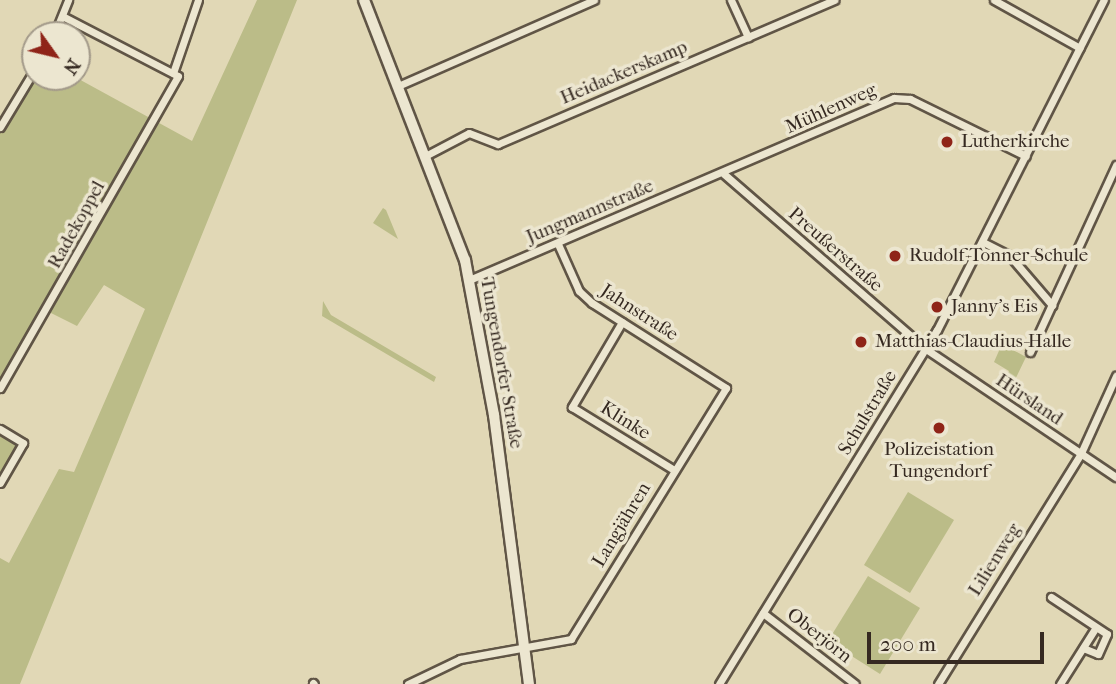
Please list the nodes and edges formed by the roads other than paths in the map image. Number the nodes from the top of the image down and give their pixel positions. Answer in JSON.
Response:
{"nodes":[{"id":1,"x":68,"y":0,"type":"edge"},
{"id":2,"x":198,"y":0,"type":"edge"},
{"id":3,"x":364,"y":0,"type":"edge"},
{"id":4,"x":594,"y":0,"type":"edge"},
{"id":5,"x":732,"y":0,"type":"edge"},
{"id":6,"x":834,"y":0,"type":"edge"},
{"id":7,"x":994,"y":0,"type":"edge"},
{"id":8,"x":1104,"y":0,"type":"edge"},
{"id":9,"x":64,"y":17,"type":"junction"},
{"id":10,"x":62,"y":21,"type":"edge"},
{"id":11,"x":748,"y":37,"type":"junction"},
{"id":12,"x":1080,"y":48,"type":"junction"},
{"id":13,"x":176,"y":75,"type":"junction"},
{"id":14,"x":398,"y":86,"type":"junction"},
{"id":15,"x":22,"y":91,"type":"edge"},
{"id":16,"x":0,"y":127,"type":"edge"},
{"id":17,"x":427,"y":155,"type":"junction"},
{"id":18,"x":1026,"y":156,"type":"junction"},
{"id":19,"x":1116,"y":164,"type":"edge"},
{"id":20,"x":724,"y":174,"type":"junction"},
{"id":21,"x":982,"y":242,"type":"junction"},
{"id":22,"x":558,"y":244,"type":"junction"},
{"id":23,"x":469,"y":280,"type":"junction"},
{"id":24,"x":1052,"y":305,"type":"junction"},
{"id":25,"x":622,"y":321,"type":"junction"},
{"id":26,"x":926,"y":349,"type":"junction"},
{"id":27,"x":1030,"y":352,"type":"dead end"},
{"id":28,"x":1116,"y":376,"type":"edge"},
{"id":29,"x":0,"y":388,"type":"edge"},
{"id":30,"x":726,"y":388,"type":"joint"},
{"id":31,"x":0,"y":429,"type":"edge"},
{"id":32,"x":1081,"y":453,"type":"junction"},
{"id":33,"x":674,"y":470,"type":"junction"},
{"id":34,"x":1116,"y":477,"type":"edge"},
{"id":35,"x":0,"y":483,"type":"edge"},
{"id":36,"x":1051,"y":597,"type":"dead end"},
{"id":37,"x":763,"y":613,"type":"junction"},
{"id":38,"x":1096,"y":627,"type":"junction"},
{"id":39,"x":524,"y":648,"type":"junction"},
{"id":40,"x":1083,"y":648,"type":"junction"},
{"id":41,"x":408,"y":684,"type":"edge"},
{"id":42,"x":529,"y":684,"type":"edge"},
{"id":43,"x":719,"y":684,"type":"edge"},
{"id":44,"x":855,"y":684,"type":"edge"},
{"id":45,"x":938,"y":684,"type":"edge"},
{"id":46,"x":1060,"y":684,"type":"edge"}],
"edges":[{"from":1,"to":9,"type":"street"},
{"from":2,"to":13,"type":"street","name":"Radekoppel"},
{"from":3,"to":14,"type":"main road","name":"Tungendorfer Straße"},
{"from":4,"to":14,"type":"street"},
{"from":5,"to":11,"type":"street"},
{"from":6,"to":11,"type":"street","name":"Heidackerskamp"},
{"from":7,"to":12,"type":"street"},
{"from":8,"to":12,"type":"street","name":"Schulstraße"},
{"from":9,"to":10,"type":"street"},
{"from":9,"to":13,"type":"street"},
{"from":11,"to":17,"type":"street","name":"Heidackerskamp"},
{"from":12,"to":18,"type":"street","name":"Schulstraße"},
{"from":13,"to":29,"type":"street","name":"Radekoppel"},
{"from":14,"to":17,"type":"main road","name":"Tungendorfer Straße"},
{"from":15,"to":16,"type":"street"},
{"from":17,"to":23,"type":"main road","name":"Tungendorfer Straße"},
{"from":18,"to":20,"type":"street","name":"Mühlenweg"},
{"from":18,"to":21,"type":"street","name":"Schulstraße"},
{"from":19,"to":24,"type":"street"},
{"from":20,"to":22,"type":"street","name":"Jungmannstraße"},
{"from":20,"to":26,"type":"street","name":"Preußerstraße"},
{"from":21,"to":24,"type":"street"},
{"from":21,"to":26,"type":"street","name":"Schulstraße"},
{"from":22,"to":23,"type":"street","name":"Jungmannstraße"},
{"from":22,"to":25,"type":"street","name":"Jahnstraße"},
{"from":23,"to":39,"type":"main road","name":"Tungendorfer Straße"},
{"from":24,"to":27,"type":"street"},
{"from":25,"to":30,"type":"street","name":"Jahnstraße"},
{"from":25,"to":33,"type":"street","name":"Klinke"},
{"from":26,"to":32,"type":"street","name":"Hürsland"},
{"from":26,"to":37,"type":"street","name":"Schulstraße"},
{"from":28,"to":32,"type":"street","name":"Lilienweg"},
{"from":30,"to":33,"type":"street","name":"Langjähren"},
{"from":31,"to":35,"type":"street"},
{"from":32,"to":34,"type":"street","name":"Hürsland"},
{"from":32,"to":45,"type":"street","name":"Lilienweg"},
{"from":33,"to":39,"type":"street","name":"Langjähren"},
{"from":36,"to":38,"type":"street"},
{"from":37,"to":43,"type":"street","name":"Schulstraße"},
{"from":37,"to":44,"type":"street","name":"Oberjörn"},
{"from":38,"to":40,"type":"street"},
{"from":38,"to":40,"type":"street"},
{"from":39,"to":41,"type":"street","name":"Langjähren"},
{"from":39,"to":42,"type":"main road","name":"Tungendorfer Straße"},
{"from":40,"to":46,"type":"street"}]}
